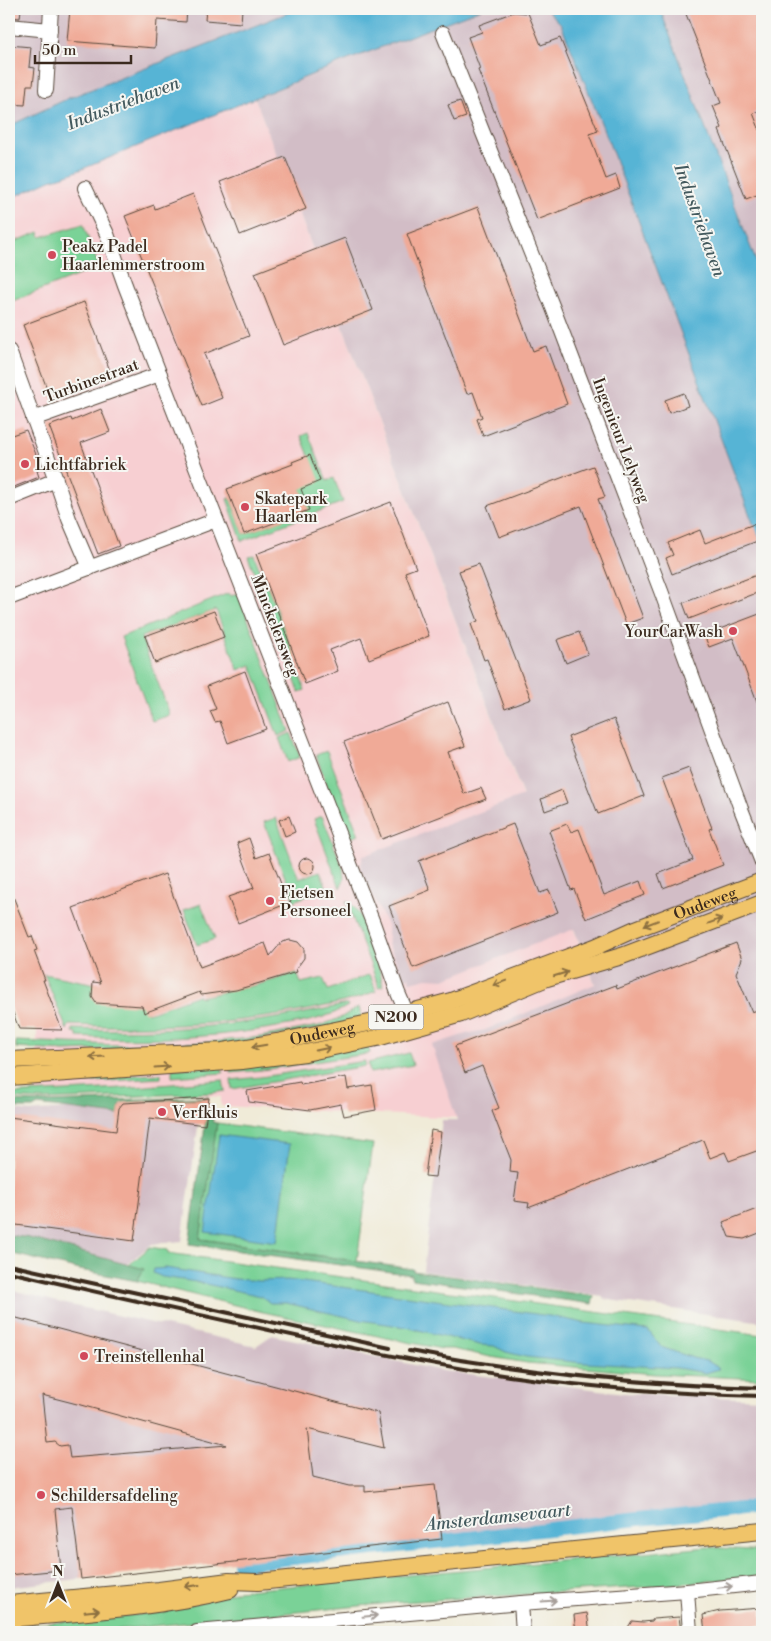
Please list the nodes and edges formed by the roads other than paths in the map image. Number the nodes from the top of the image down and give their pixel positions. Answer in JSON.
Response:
{"nodes":[{"id":1,"x":51,"y":9,"type":"edge"},
{"id":2,"x":9,"y":26,"type":"edge"},
{"id":3,"x":50,"y":30,"type":"junction"},
{"id":4,"x":443,"y":33,"type":"dead end"},
{"id":5,"x":46,"y":90,"type":"dead end"},
{"id":6,"x":85,"y":188,"type":"dead end"},
{"id":7,"x":9,"y":351,"type":"edge"},
{"id":8,"x":160,"y":374,"type":"junction"},
{"id":9,"x":33,"y":419,"type":"junction"},
{"id":10,"x":56,"y":480,"type":"junction"},
{"id":11,"x":9,"y":499,"type":"edge"},
{"id":12,"x":216,"y":520,"type":"junction"},
{"id":13,"x":90,"y":568,"type":"junction"},
{"id":14,"x":9,"y":598,"type":"edge"},
{"id":15,"x":762,"y":862,"type":"edge"},
{"id":16,"x":762,"y":881,"type":"edge"},
{"id":17,"x":762,"y":903,"type":"edge"},
{"id":18,"x":410,"y":1021,"type":"junction"},
{"id":19,"x":9,"y":1060,"type":"edge"},
{"id":20,"x":15,"y":1077,"type":"edge"},
{"id":21,"x":762,"y":1531,"type":"edge"},
{"id":22,"x":705,"y":1538,"type":"junction"},
{"id":23,"x":762,"y":1541,"type":"edge"},
{"id":24,"x":258,"y":1582,"type":"junction"},
{"id":25,"x":762,"y":1583,"type":"edge"},
{"id":26,"x":687,"y":1591,"type":"junction"},
{"id":27,"x":520,"y":1603,"type":"junction"},
{"id":28,"x":9,"y":1604,"type":"edge"},
{"id":29,"x":9,"y":1619,"type":"edge"},
{"id":30,"x":234,"y":1630,"type":"edge"},
{"id":31,"x":197,"y":1632,"type":"edge"},
{"id":32,"x":523,"y":1632,"type":"edge"},
{"id":33,"x":690,"y":1632,"type":"edge"}],
"edges":[{"from":1,"to":3,"type":"street"},
{"from":2,"to":3,"type":"street"},
{"from":3,"to":5,"type":"street"},
{"from":4,"to":15,"type":"street","name":"Ingenieur Lelyweg"},
{"from":6,"to":8,"type":"street","name":"Minckelersweg"},
{"from":7,"to":9,"type":"street"},
{"from":8,"to":9,"type":"street","name":"Turbinestraat"},
{"from":8,"to":12,"type":"street","name":"Minckelersweg"},
{"from":9,"to":10,"type":"street"},
{"from":10,"to":11,"type":"street"},
{"from":10,"to":13,"type":"street"},
{"from":12,"to":13,"type":"street"},
{"from":12,"to":18,"type":"street","name":"Minckelersweg"},
{"from":13,"to":14,"type":"street"},
{"from":16,"to":18,"type":"main road","name":"Oudeweg","number":"N200","one_way":true},
{"from":18,"to":17,"type":"main road","name":"Oudeweg","number":"N200","one_way":true},
{"from":18,"to":19,"type":"main road","name":"Oudeweg","number":"N200","one_way":true},
{"from":20,"to":18,"type":"main road","name":"Oudeweg","number":"N200","one_way":true},
{"from":19,"to":20,"type":"street"},
{"from":21,"to":22,"type":"main road"},
{"from":22,"to":23,"type":"main road"},
{"from":22,"to":24,"type":"main road"},
{"from":24,"to":28,"type":"main road","one_way":true},
{"from":29,"to":24,"type":"main road","one_way":true},
{"from":26,"to":25,"type":"street","one_way":true},
{"from":27,"to":26,"type":"street","one_way":true},
{"from":26,"to":33,"type":"street"},
{"from":30,"to":27,"type":"street","one_way":true},
{"from":27,"to":32,"type":"street"},
{"from":30,"to":31,"type":"street"}]}
